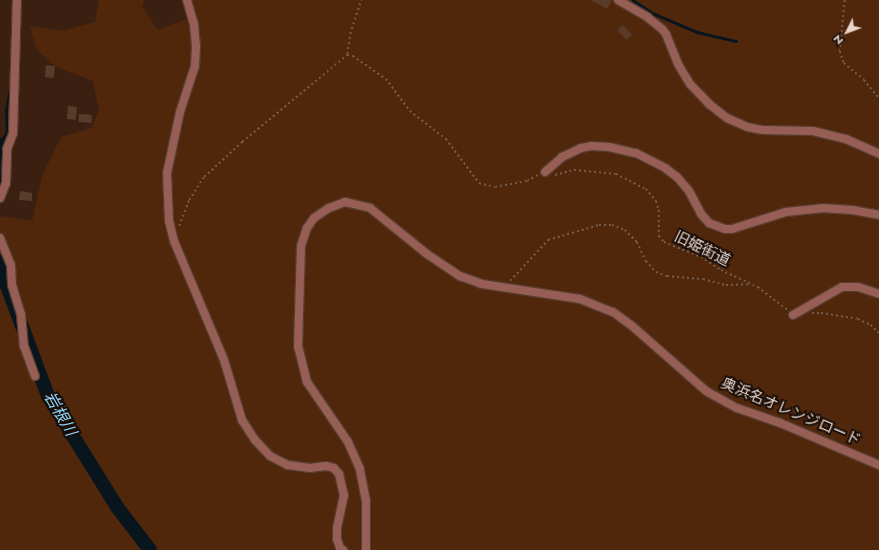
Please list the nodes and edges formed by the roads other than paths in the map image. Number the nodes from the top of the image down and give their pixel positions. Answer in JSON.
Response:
{"nodes":[{"id":1,"x":17,"y":0,"type":"edge"},
{"id":2,"x":187,"y":0,"type":"edge"},
{"id":3,"x":618,"y":0,"type":"edge"},
{"id":4,"x":879,"y":154,"type":"edge"},
{"id":5,"x":545,"y":172,"type":"road end"},
{"id":6,"x":0,"y":198,"type":"edge"},
{"id":7,"x":879,"y":215,"type":"edge"},
{"id":8,"x":0,"y":238,"type":"edge"},
{"id":9,"x":879,"y":294,"type":"edge"},
{"id":10,"x":793,"y":315,"type":"road end"},
{"id":11,"x":35,"y":376,"type":"dead end"},
{"id":12,"x":879,"y":465,"type":"edge"},
{"id":13,"x":343,"y":550,"type":"edge"},
{"id":14,"x":366,"y":550,"type":"edge"}],
"edges":[{"from":1,"to":6,"type":"street"},
{"from":2,"to":13,"type":"street"},
{"from":3,"to":4,"type":"street"},
{"from":5,"to":7,"type":"street"},
{"from":8,"to":11,"type":"street"},
{"from":9,"to":10,"type":"street"},
{"from":12,"to":14,"type":"street","name":"奥浜名オレンジロード"}]}
